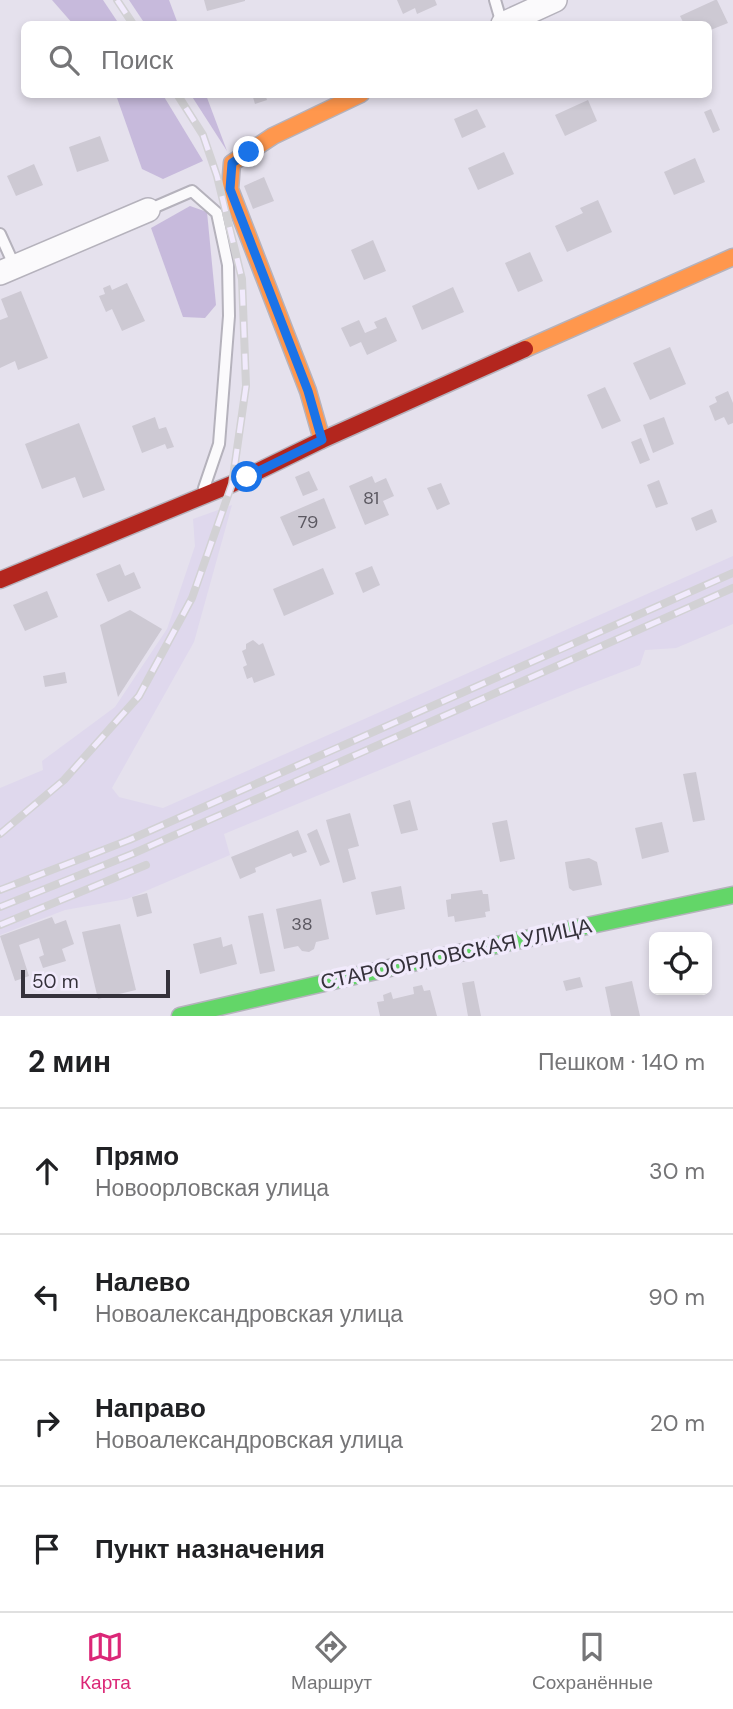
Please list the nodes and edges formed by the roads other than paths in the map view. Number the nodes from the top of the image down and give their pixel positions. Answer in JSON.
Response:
{"nodes":[{"id":1,"x":495,"y":0,"type":"edge"},
{"id":2,"x":555,"y":0,"type":"edge"},
{"id":3,"x":502,"y":21,"type":"edge"},
{"id":4,"x":510,"y":21,"type":"edge"},
{"id":5,"x":353,"y":98,"type":"edge"},
{"id":6,"x":148,"y":210,"type":"joint"},
{"id":7,"x":0,"y":234,"type":"edge"},
{"id":8,"x":733,"y":257,"type":"edge"},
{"id":9,"x":7,"y":270,"type":"edge"},
{"id":10,"x":322,"y":440,"type":"junction"},
{"id":11,"x":201,"y":497,"type":"junction"},
{"id":12,"x":0,"y":580,"type":"edge"},
{"id":13,"x":733,"y":895,"type":"edge"},
{"id":14,"x":180,"y":1016,"type":"edge"}],
"edges":[{"from":1,"to":3,"type":"lane"},
{"from":2,"to":4,"type":"street"},
{"from":5,"to":10,"type":"street"},
{"from":6,"to":9,"type":"street"},
{"from":6,"to":11,"type":"lane"},
{"from":7,"to":9,"type":"lane"},
{"from":8,"to":10,"type":"street"},
{"from":10,"to":11,"type":"street"},
{"from":11,"to":12,"type":"street"},
{"from":13,"to":14,"type":"street","name":"СТАРООРЛОВСКАЯ УЛИЦА"}]}
